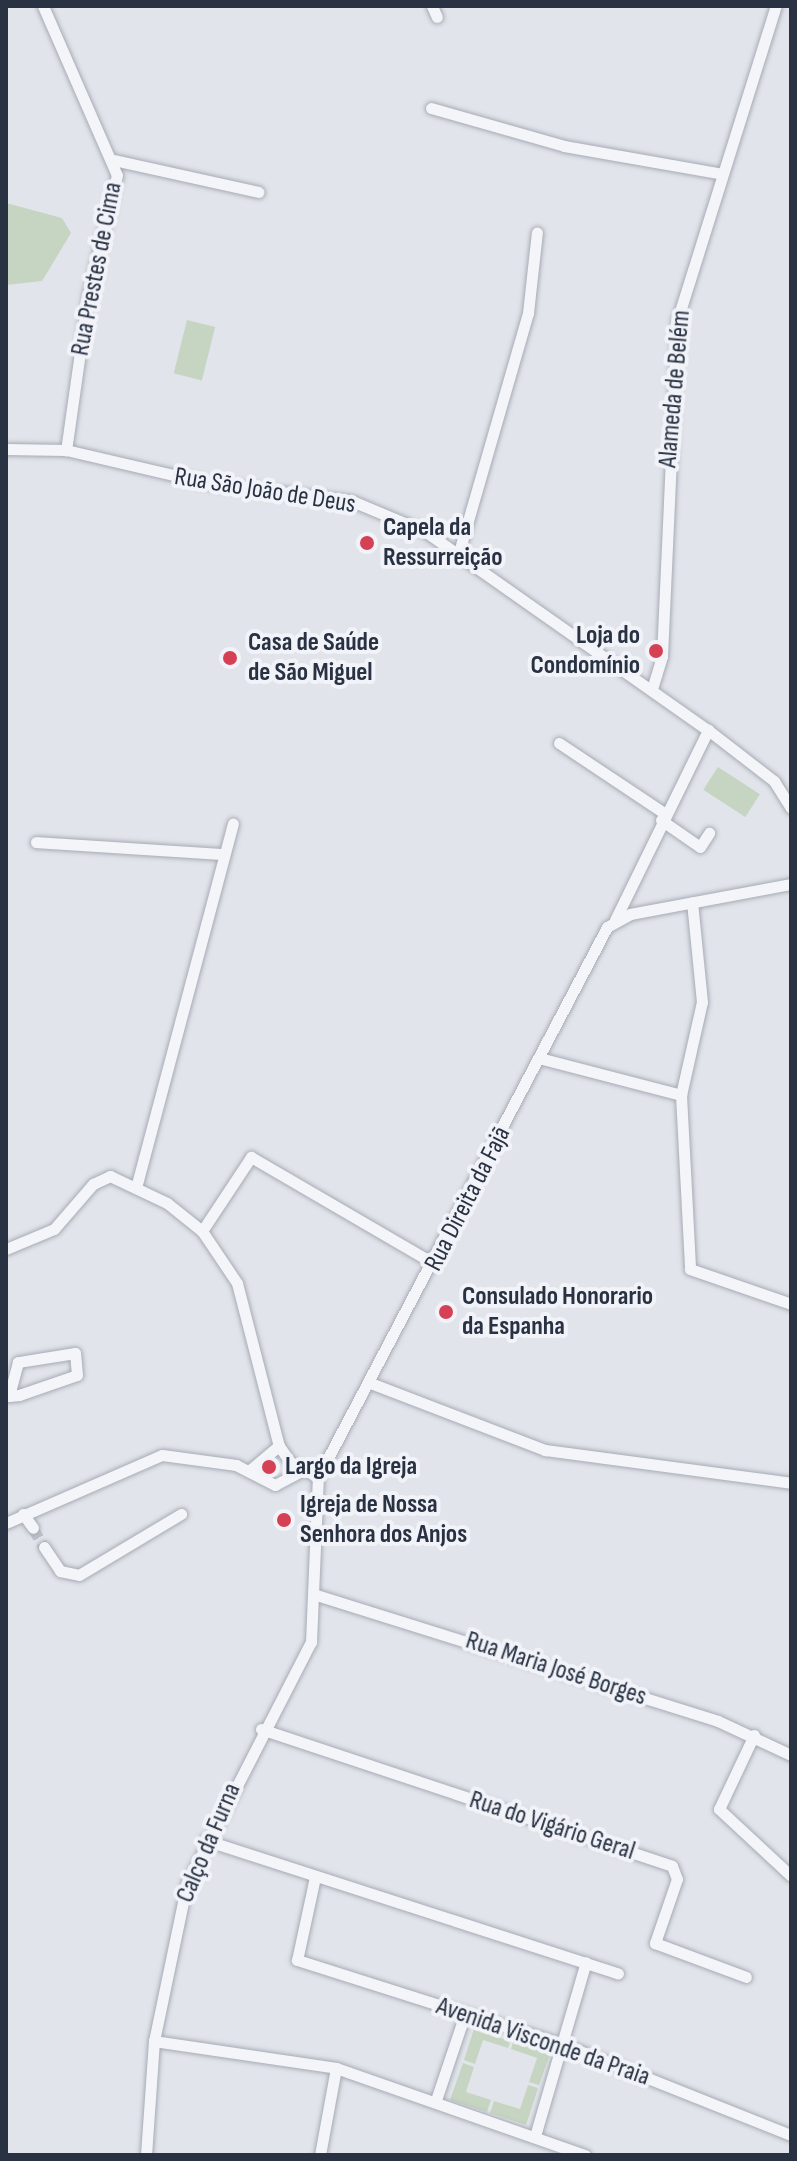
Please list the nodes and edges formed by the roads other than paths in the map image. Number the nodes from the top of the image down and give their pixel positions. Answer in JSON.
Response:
{"nodes":[{"id":1,"x":43,"y":6,"type":"edge"},
{"id":2,"x":776,"y":6,"type":"edge"},
{"id":3,"x":431,"y":108,"type":"dead end"},
{"id":4,"x":114,"y":160,"type":"junction"},
{"id":5,"x":723,"y":174,"type":"junction"},
{"id":6,"x":258,"y":192,"type":"dead end"},
{"id":7,"x":537,"y":232,"type":"dead end"},
{"id":8,"x":66,"y":450,"type":"junction"},
{"id":9,"x":8,"y":451,"type":"edge"},
{"id":10,"x":459,"y":552,"type":"junction"},
{"id":11,"x":652,"y":689,"type":"junction"},
{"id":12,"x":708,"y":730,"type":"junction"},
{"id":13,"x":559,"y":743,"type":"dead end"},
{"id":14,"x":788,"y":792,"type":"edge"},
{"id":15,"x":791,"y":808,"type":"edge"},
{"id":16,"x":663,"y":816,"type":"junction"},
{"id":17,"x":233,"y":824,"type":"dead end"},
{"id":18,"x":709,"y":833,"type":"dead end"},
{"id":19,"x":36,"y":842,"type":"dead end"},
{"id":20,"x":224,"y":854,"type":"junction"},
{"id":21,"x":791,"y":884,"type":"edge"},
{"id":22,"x":692,"y":902,"type":"junction"},
{"id":23,"x":615,"y":920,"type":"junction"},
{"id":24,"x":539,"y":1058,"type":"junction"},
{"id":25,"x":681,"y":1095,"type":"junction"},
{"id":26,"x":137,"y":1184,"type":"junction"},
{"id":27,"x":202,"y":1231,"type":"junction"},
{"id":28,"x":6,"y":1249,"type":"edge"},
{"id":29,"x":435,"y":1264,"type":"junction"},
{"id":30,"x":791,"y":1304,"type":"edge"},
{"id":31,"x":368,"y":1382,"type":"junction"},
{"id":32,"x":8,"y":1396,"type":"edge"},
{"id":33,"x":279,"y":1446,"type":"junction"},
{"id":34,"x":250,"y":1470,"type":"junction"},
{"id":35,"x":301,"y":1471,"type":"junction"},
{"id":36,"x":318,"y":1477,"type":"junction"},
{"id":37,"x":791,"y":1483,"type":"edge"},
{"id":38,"x":23,"y":1514,"type":"junction"},
{"id":39,"x":181,"y":1514,"type":"dead end"},
{"id":40,"x":6,"y":1523,"type":"edge"},
{"id":41,"x":33,"y":1528,"type":"tunnel mouth"},
{"id":42,"x":44,"y":1547,"type":"tunnel mouth"},
{"id":43,"x":316,"y":1595,"type":"junction"},
{"id":44,"x":261,"y":1729,"type":"junction"},
{"id":45,"x":754,"y":1735,"type":"junction"},
{"id":46,"x":791,"y":1755,"type":"edge"},
{"id":47,"x":205,"y":1840,"type":"junction"},
{"id":48,"x":791,"y":1876,"type":"edge"},
{"id":49,"x":315,"y":1877,"type":"junction"},
{"id":50,"x":586,"y":1962,"type":"junction"},
{"id":51,"x":618,"y":1973,"type":"dead end"},
{"id":52,"x":746,"y":1977,"type":"dead end"},
{"id":53,"x":465,"y":2014,"type":"junction"},
{"id":54,"x":154,"y":2041,"type":"junction"},
{"id":55,"x":562,"y":2044,"type":"junction"},
{"id":56,"x":336,"y":2068,"type":"junction"},
{"id":57,"x":436,"y":2100,"type":"junction"},
{"id":58,"x":791,"y":2135,"type":"edge"},
{"id":59,"x":535,"y":2136,"type":"junction"},
{"id":60,"x":146,"y":2155,"type":"edge"},
{"id":61,"x":320,"y":2155,"type":"edge"},
{"id":62,"x":585,"y":2155,"type":"edge"}],
"edges":[{"from":1,"to":4,"type":"street","name":"Rua Prestes de Cima"},
{"from":2,"to":5,"type":"street","name":"Alameda de Belém"},
{"from":3,"to":5,"type":"street"},
{"from":4,"to":6,"type":"street"},
{"from":4,"to":8,"type":"street","name":"Rua Prestes de Cima"},
{"from":5,"to":11,"type":"street","name":"Alameda de Belém"},
{"from":7,"to":10,"type":"street"},
{"from":8,"to":9,"type":"street","name":"Rua São João de Deus"},
{"from":8,"to":10,"type":"street","name":"Rua São João de Deus"},
{"from":10,"to":11,"type":"street","name":"Rua São João de Deus"},
{"from":11,"to":12,"type":"street","name":"Rua São João de Deus"},
{"from":12,"to":14,"type":"street","name":"Rua São João de Deus"},
{"from":12,"to":16,"type":"street","name":"Rua Direita da Fajã"},
{"from":13,"to":16,"type":"street"},
{"from":14,"to":15,"type":"street"},
{"from":16,"to":18,"type":"street"},
{"from":16,"to":23,"type":"street","name":"Rua Direita da Fajã"},
{"from":17,"to":20,"type":"street"},
{"from":19,"to":20,"type":"street"},
{"from":20,"to":26,"type":"street"},
{"from":21,"to":22,"type":"street"},
{"from":22,"to":23,"type":"street"},
{"from":22,"to":25,"type":"street"},
{"from":23,"to":24,"type":"street","name":"Rua Direita da Fajã"},
{"from":24,"to":25,"type":"street"},
{"from":24,"to":29,"type":"street","name":"Rua Direita da Fajã"},
{"from":25,"to":30,"type":"street"},
{"from":26,"to":27,"type":"street"},
{"from":26,"to":28,"type":"street"},
{"from":27,"to":29,"type":"street"},
{"from":27,"to":33,"type":"street"},
{"from":29,"to":31,"type":"street","name":"Rua Direita da Fajã"},
{"from":31,"to":36,"type":"street","name":"Rua Direita da Fajã"},
{"from":31,"to":37,"type":"street"},
{"from":32,"to":32,"type":"street"},
{"from":33,"to":34,"type":"street"},
{"from":33,"to":35,"type":"street"},
{"from":34,"to":35,"type":"street"},
{"from":34,"to":38,"type":"street"},
{"from":35,"to":36,"type":"street"},
{"from":36,"to":43,"type":"street","name":"Calço da Furna"},
{"from":38,"to":40,"type":"street"},
{"from":38,"to":41,"type":"street"},
{"from":39,"to":42,"type":"street"},
{"from":43,"to":44,"type":"street","name":"Calço da Furna"},
{"from":43,"to":45,"type":"street","name":"Rua Maria José Borges"},
{"from":44,"to":47,"type":"street","name":"Calço da Furna"},
{"from":44,"to":52,"type":"street","name":"Rua do Vigário Geral"},
{"from":45,"to":46,"type":"street","name":"Rua Maria José Borges"},
{"from":45,"to":48,"type":"street"},
{"from":47,"to":49,"type":"street"},
{"from":47,"to":54,"type":"street","name":"Calço da Furna"},
{"from":49,"to":50,"type":"street"},
{"from":49,"to":53,"type":"street","name":"Avenida Visconde da Praia"},
{"from":50,"to":51,"type":"street"},
{"from":50,"to":55,"type":"street"},
{"from":53,"to":55,"type":"street","name":"Avenida Visconde da Praia"},
{"from":53,"to":57,"type":"street"},
{"from":54,"to":56,"type":"street"},
{"from":54,"to":60,"type":"street","name":"Calço da Furna"},
{"from":55,"to":58,"type":"street","name":"Avenida Visconde da Praia"},
{"from":55,"to":59,"type":"street"},
{"from":56,"to":57,"type":"street"},
{"from":56,"to":61,"type":"street"},
{"from":57,"to":59,"type":"street"},
{"from":59,"to":62,"type":"street"}]}
